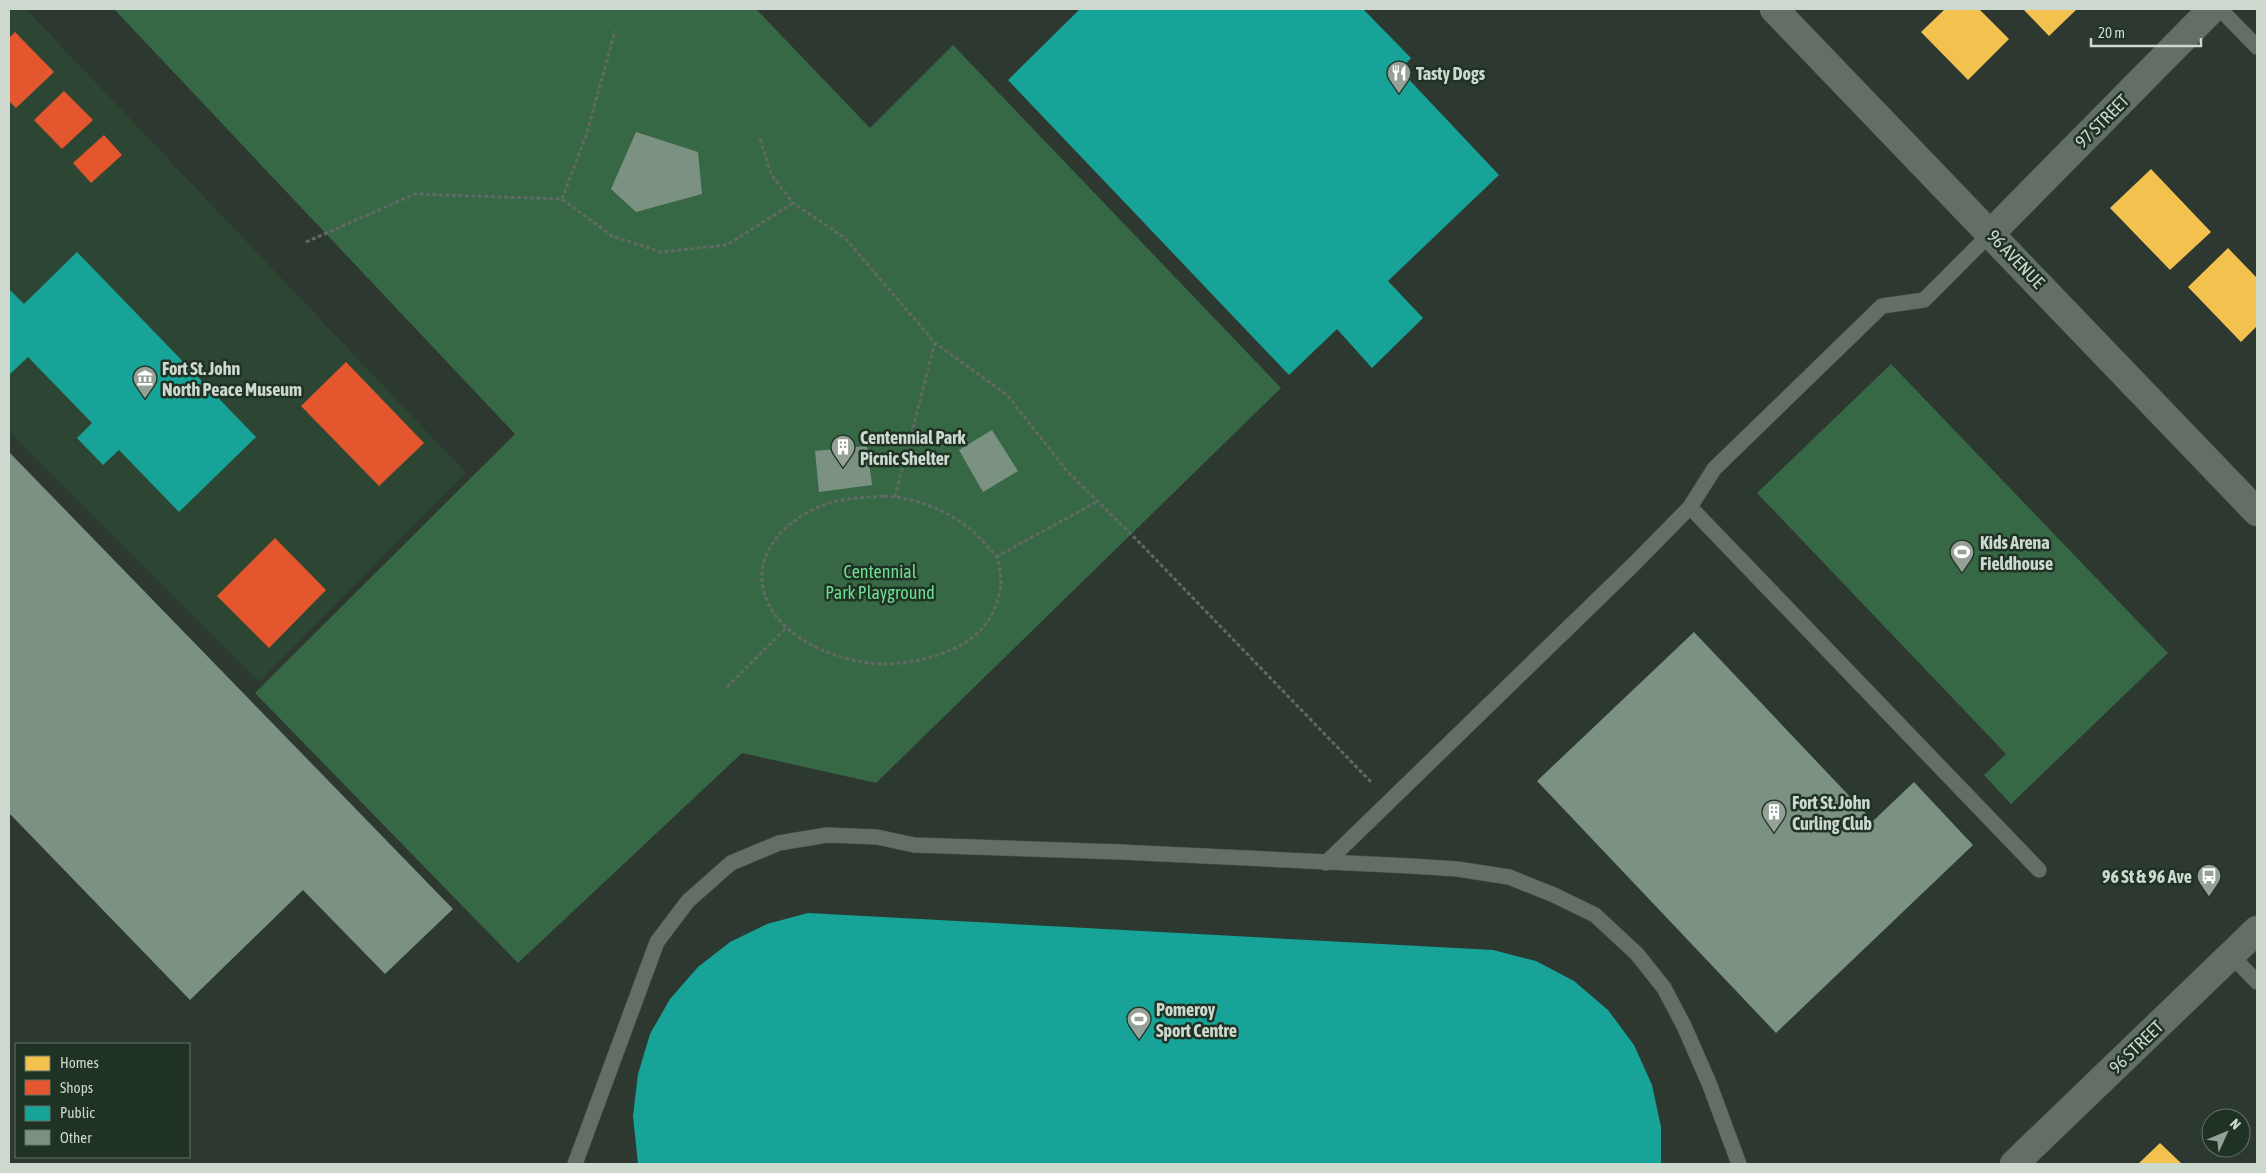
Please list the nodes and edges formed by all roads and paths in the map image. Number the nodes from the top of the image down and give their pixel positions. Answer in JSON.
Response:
{"nodes":[{"id":1,"x":2212,"y":9,"type":"edge"},
{"id":2,"x":2220,"y":9,"type":"edge"},
{"id":3,"x":1779,"y":11,"type":"edge"},
{"id":4,"x":615,"y":31,"type":"dead end"},
{"id":5,"x":2257,"y":47,"type":"edge"},
{"id":6,"x":760,"y":139,"type":"dead end"},
{"id":7,"x":562,"y":199,"type":"junction"},
{"id":8,"x":793,"y":203,"type":"junction"},
{"id":9,"x":1991,"y":233,"type":"junction"},
{"id":10,"x":306,"y":242,"type":"dead end"},
{"id":11,"x":936,"y":343,"type":"junction"},
{"id":12,"x":895,"y":497,"type":"junction"},
{"id":13,"x":1098,"y":501,"type":"junction"},
{"id":14,"x":1690,"y":507,"type":"junction"},
{"id":15,"x":2257,"y":512,"type":"edge"},
{"id":16,"x":996,"y":557,"type":"junction"},
{"id":17,"x":786,"y":628,"type":"junction"},
{"id":18,"x":727,"y":687,"type":"dead end"},
{"id":19,"x":1390,"y":801,"type":"junction"},
{"id":20,"x":1326,"y":863,"type":"junction"},
{"id":21,"x":2039,"y":870,"type":"dead end"},
{"id":22,"x":2257,"y":930,"type":"edge"},
{"id":23,"x":2231,"y":955,"type":"junction"},
{"id":24,"x":2257,"y":982,"type":"edge"},
{"id":25,"x":575,"y":1164,"type":"edge"},
{"id":26,"x":1739,"y":1164,"type":"edge"},
{"id":27,"x":2014,"y":1164,"type":"edge"}],
"edges":[{"from":1,"to":9,"type":"street","name":"97 STREET"},
{"from":2,"to":5,"type":"lane"},
{"from":3,"to":9,"type":"street","name":"96 AVENUE"},
{"from":4,"to":7,"type":"path"},
{"from":6,"to":8,"type":"path"},
{"from":7,"to":8,"type":"path"},
{"from":7,"to":10,"type":"path"},
{"from":8,"to":11,"type":"path"},
{"from":9,"to":14,"type":"lane"},
{"from":9,"to":15,"type":"street","name":"96 AVENUE"},
{"from":11,"to":12,"type":"path"},
{"from":11,"to":13,"type":"path"},
{"from":12,"to":16,"type":"path"},
{"from":12,"to":17,"type":"path"},
{"from":13,"to":16,"type":"path"},
{"from":13,"to":19,"type":"path"},
{"from":14,"to":19,"type":"lane"},
{"from":14,"to":21,"type":"lane"},
{"from":16,"to":17,"type":"path"},
{"from":17,"to":18,"type":"path"},
{"from":19,"to":20,"type":"lane"},
{"from":20,"to":25,"type":"lane"},
{"from":20,"to":26,"type":"lane"},
{"from":22,"to":23,"type":"street","name":"96 STREET"},
{"from":23,"to":24,"type":"lane"},
{"from":23,"to":27,"type":"street","name":"96 STREET"}]}
